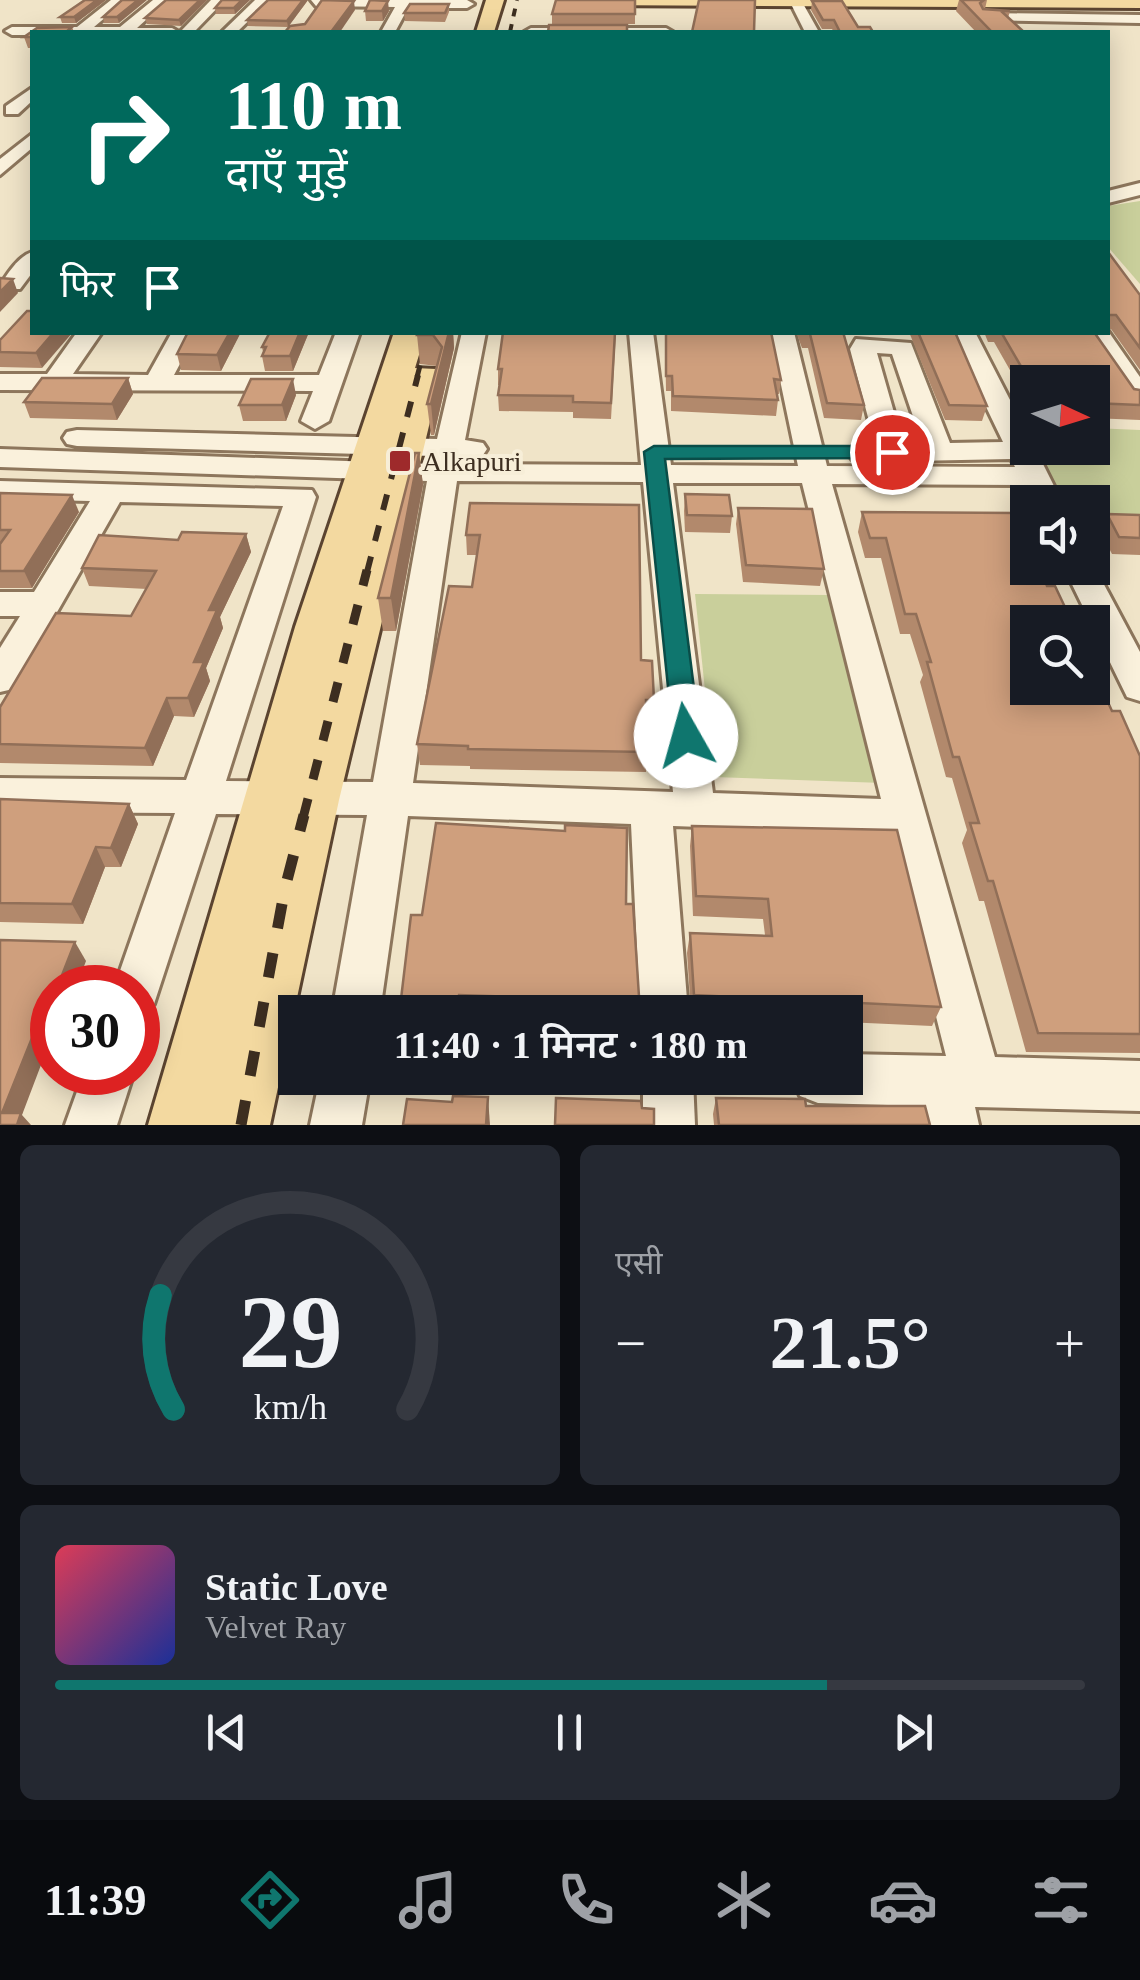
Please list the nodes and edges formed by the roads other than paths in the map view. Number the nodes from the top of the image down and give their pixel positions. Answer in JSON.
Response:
{"nodes":[{"id":1,"x":119,"y":0,"type":"edge"},
{"id":2,"x":161,"y":0,"type":"edge"},
{"id":3,"x":218,"y":0,"type":"edge"},
{"id":4,"x":494,"y":0,"type":"edge"},
{"id":5,"x":511,"y":0,"type":"edge"},
{"id":6,"x":588,"y":0,"type":"edge"},
{"id":7,"x":262,"y":1,"type":"edge"},
{"id":8,"x":317,"y":1,"type":"edge"},
{"id":9,"x":643,"y":1,"type":"edge"},
{"id":10,"x":695,"y":1,"type":"edge"},
{"id":11,"x":795,"y":1,"type":"edge"},
{"id":12,"x":932,"y":1,"type":"edge"},
{"id":13,"x":1102,"y":1,"type":"edge"},
{"id":14,"x":405,"y":2,"type":"edge"},
{"id":15,"x":833,"y":2,"type":"edge"},
{"id":16,"x":1140,"y":3,"type":"edge"},
{"id":17,"x":466,"y":7,"type":"edge"},
{"id":18,"x":1070,"y":10,"type":"edge"},
{"id":19,"x":100,"y":16,"type":"junction"},
{"id":20,"x":141,"y":17,"type":"junction"},
{"id":21,"x":202,"y":17,"type":"junction"},
{"id":22,"x":306,"y":17,"type":"edge"},
{"id":23,"x":988,"y":17,"type":"edge"},
{"id":24,"x":245,"y":18,"type":"junction"},
{"id":25,"x":1140,"y":19,"type":"edge"},
{"id":26,"x":1088,"y":25,"type":"edge"},
{"id":27,"x":532,"y":27,"type":"edge"},
{"id":28,"x":82,"y":30,"type":"edge"},
{"id":29,"x":125,"y":30,"type":"edge"},
{"id":30,"x":189,"y":30,"type":"edge"},
{"id":31,"x":231,"y":30,"type":"edge"},
{"id":32,"x":389,"y":30,"type":"edge"},
{"id":33,"x":486,"y":30,"type":"edge"},
{"id":34,"x":503,"y":30,"type":"edge"},
{"id":35,"x":599,"y":30,"type":"edge"},
{"id":36,"x":644,"y":30,"type":"edge"},
{"id":37,"x":811,"y":30,"type":"edge"},
{"id":38,"x":12,"y":31,"type":"dead end"},
{"id":39,"x":30,"y":31,"type":"edge"},
{"id":40,"x":30,"y":95,"type":"edge"},
{"id":41,"x":30,"y":110,"type":"edge"},
{"id":42,"x":30,"y":141,"type":"edge"},
{"id":43,"x":0,"y":170,"type":"edge"},
{"id":44,"x":30,"y":172,"type":"edge"},
{"id":45,"x":1140,"y":189,"type":"edge"},
{"id":46,"x":1110,"y":196,"type":"edge"},
{"id":47,"x":30,"y":262,"type":"edge"},
{"id":48,"x":30,"y":284,"type":"edge"},
{"id":49,"x":88,"y":335,"type":"edge"},
{"id":50,"x":183,"y":335,"type":"edge"},
{"id":51,"x":347,"y":335,"type":"edge"},
{"id":52,"x":410,"y":335,"type":"edge"},
{"id":53,"x":436,"y":335,"type":"edge"},
{"id":54,"x":472,"y":335,"type":"edge"},
{"id":55,"x":642,"y":335,"type":"edge"},
{"id":56,"x":783,"y":335,"type":"edge"},
{"id":57,"x":964,"y":335,"type":"edge"},
{"id":58,"x":1098,"y":335,"type":"edge"},
{"id":59,"x":0,"y":382,"type":"edge"},
{"id":60,"x":54,"y":383,"type":"junction"},
{"id":61,"x":156,"y":383,"type":"junction"},
{"id":62,"x":329,"y":383,"type":"junction"},
{"id":63,"x":1140,"y":396,"type":"edge"},
{"id":64,"x":315,"y":421,"type":"dead end"},
{"id":65,"x":0,"y":435,"type":"edge"},
{"id":66,"x":939,"y":451,"type":"junction"},
{"id":67,"x":892,"y":452,"type":"junction"},
{"id":68,"x":0,"y":458,"type":"edge"},
{"id":69,"x":405,"y":460,"type":"junction"},
{"id":70,"x":655,"y":464,"type":"junction"},
{"id":71,"x":812,"y":464,"type":"junction"},
{"id":72,"x":1034,"y":476,"type":"edge"},
{"id":73,"x":0,"y":490,"type":"edge"},
{"id":74,"x":111,"y":492,"type":"junction"},
{"id":75,"x":1089,"y":585,"type":"edge"},
{"id":76,"x":0,"y":604,"type":"edge"},
{"id":77,"x":44,"y":604,"type":"junction"},
{"id":78,"x":0,"y":678,"type":"edge"},
{"id":79,"x":1140,"y":687,"type":"edge"},
{"id":80,"x":0,"y":794,"type":"edge"},
{"id":81,"x":200,"y":798,"type":"junction"},
{"id":82,"x":290,"y":799,"type":"junction"},
{"id":83,"x":393,"y":800,"type":"junction"},
{"id":84,"x":651,"y":809,"type":"junction"},
{"id":85,"x":695,"y":810,"type":"junction"},
{"id":86,"x":906,"y":817,"type":"junction"},
{"id":87,"x":145,"y":965,"type":"edge"},
{"id":88,"x":359,"y":995,"type":"edge"},
{"id":89,"x":663,"y":995,"type":"edge"},
{"id":90,"x":863,"y":1084,"type":"edge"},
{"id":91,"x":1140,"y":1086,"type":"edge"},
{"id":92,"x":101,"y":1095,"type":"edge"},
{"id":93,"x":342,"y":1095,"type":"edge"},
{"id":94,"x":668,"y":1095,"type":"edge"},
{"id":95,"x":958,"y":1096,"type":"edge"},
{"id":96,"x":91,"y":1125,"type":"edge"},
{"id":97,"x":182,"y":1125,"type":"edge"},
{"id":98,"x":236,"y":1125,"type":"edge"},
{"id":99,"x":336,"y":1125,"type":"edge"},
{"id":100,"x":669,"y":1125,"type":"edge"}],
"edges":[{"from":1,"to":19,"type":"street"},
{"from":2,"to":20,"type":"street"},
{"from":3,"to":7,"type":"street"},
{"from":3,"to":21,"type":"street"},
{"from":4,"to":33,"type":"main road"},
{"from":5,"to":34,"type":"main road"},
{"from":6,"to":9,"type":"main road"},
{"from":7,"to":24,"type":"street"},
{"from":8,"to":14,"type":"street"},
{"from":8,"to":22,"type":"street"},
{"from":9,"to":10,"type":"main road"},
{"from":9,"to":36,"type":"street"},
{"from":10,"to":11,"type":"main road"},
{"from":11,"to":15,"type":"main road"},
{"from":11,"to":37,"type":"street"},
{"from":12,"to":15,"type":"main road"},
{"from":12,"to":18,"type":"main road"},
{"from":13,"to":16,"type":"main road"},
{"from":13,"to":18,"type":"main road"},
{"from":14,"to":17,"type":"street"},
{"from":14,"to":32,"type":"street"},
{"from":18,"to":23,"type":"street"},
{"from":18,"to":26,"type":"street"},
{"from":19,"to":20,"type":"street"},
{"from":19,"to":28,"type":"street"},
{"from":20,"to":29,"type":"street"},
{"from":21,"to":24,"type":"street"},
{"from":21,"to":30,"type":"street"},
{"from":24,"to":31,"type":"street"},
{"from":25,"to":26,"type":"street"},
{"from":27,"to":35,"type":"street"},
{"from":38,"to":39,"type":"street"},
{"from":40,"to":41,"type":"street"},
{"from":42,"to":43,"type":"street"},
{"from":43,"to":44,"type":"street"},
{"from":45,"to":46,"type":"street"},
{"from":47,"to":48,"type":"street"},
{"from":49,"to":60,"type":"street"},
{"from":50,"to":61,"type":"street"},
{"from":51,"to":62,"type":"street"},
{"from":52,"to":69,"type":"main road"},
{"from":53,"to":69,"type":"main road"},
{"from":54,"to":69,"type":"street"},
{"from":55,"to":70,"type":"street"},
{"from":56,"to":71,"type":"street"},
{"from":57,"to":72,"type":"street"},
{"from":58,"to":63,"type":"street"},
{"from":59,"to":60,"type":"street"},
{"from":60,"to":61,"type":"street"},
{"from":61,"to":62,"type":"street"},
{"from":62,"to":64,"type":"street"},
{"from":65,"to":69,"type":"street"},
{"from":66,"to":67,"type":"street"},
{"from":66,"to":67,"type":"street"},
{"from":66,"to":72,"type":"street"},
{"from":67,"to":71,"type":"street"},
{"from":68,"to":69,"type":"street"},
{"from":69,"to":70,"type":"street"},
{"from":69,"to":82,"type":"main road"},
{"from":69,"to":83,"type":"street"},
{"from":70,"to":71,"type":"street"},
{"from":70,"to":85,"type":"street"},
{"from":71,"to":72,"type":"street"},
{"from":71,"to":86,"type":"street"},
{"from":73,"to":74,"type":"street"},
{"from":74,"to":77,"type":"street"},
{"from":74,"to":81,"type":"street"},
{"from":75,"to":79,"type":"street"},
{"from":76,"to":77,"type":"street"},
{"from":77,"to":78,"type":"street"},
{"from":80,"to":81,"type":"street"},
{"from":81,"to":82,"type":"street"},
{"from":81,"to":87,"type":"street"},
{"from":82,"to":83,"type":"street"},
{"from":82,"to":97,"type":"main road"},
{"from":82,"to":98,"type":"main road"},
{"from":83,"to":84,"type":"street"},
{"from":83,"to":88,"type":"street"},
{"from":84,"to":85,"type":"street"},
{"from":84,"to":89,"type":"street"},
{"from":85,"to":86,"type":"street"},
{"from":86,"to":95,"type":"street"},
{"from":90,"to":95,"type":"street"},
{"from":91,"to":95,"type":"street"},
{"from":92,"to":96,"type":"street"},
{"from":93,"to":99,"type":"street"},
{"from":94,"to":100,"type":"street"}]}
